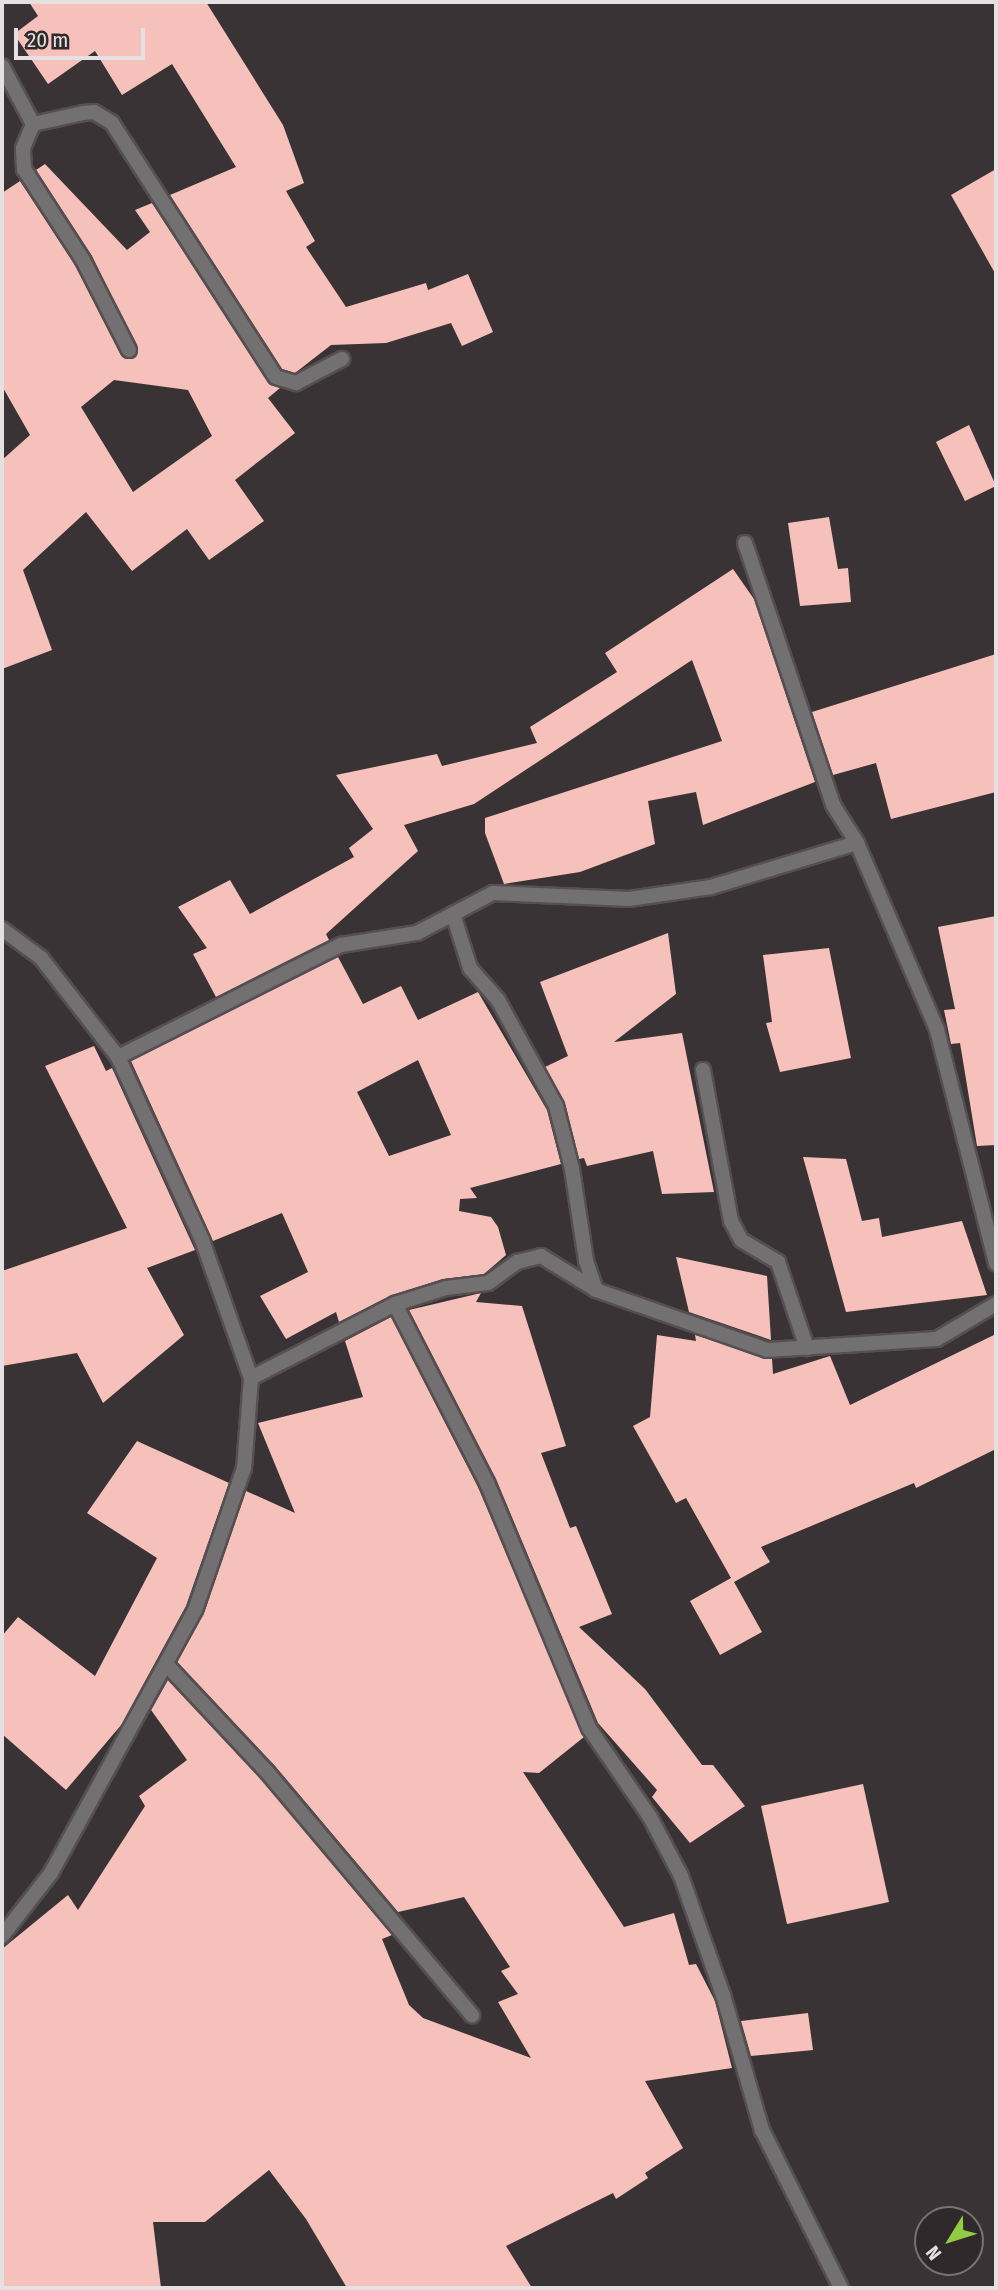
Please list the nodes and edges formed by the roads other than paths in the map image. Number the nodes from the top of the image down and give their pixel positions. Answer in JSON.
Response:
{"nodes":[{"id":1,"x":2,"y":66,"type":"edge"},
{"id":2,"x":33,"y":124,"type":"junction"},
{"id":3,"x":129,"y":350,"type":"dead end"},
{"id":4,"x":342,"y":359,"type":"dead end"},
{"id":5,"x":745,"y":543,"type":"dead end"},
{"id":6,"x":857,"y":844,"type":"junction"},
{"id":7,"x":453,"y":914,"type":"junction"},
{"id":8,"x":2,"y":929,"type":"edge"},
{"id":9,"x":118,"y":1057,"type":"junction"},
{"id":10,"x":703,"y":1070,"type":"dead end"},
{"id":11,"x":996,"y":1264,"type":"edge"},
{"id":12,"x":596,"y":1290,"type":"junction"},
{"id":13,"x":395,"y":1304,"type":"junction"},
{"id":14,"x":996,"y":1304,"type":"edge"},
{"id":15,"x":807,"y":1348,"type":"junction"},
{"id":16,"x":251,"y":1378,"type":"junction"},
{"id":17,"x":166,"y":1664,"type":"junction"},
{"id":18,"x":2,"y":1936,"type":"edge"},
{"id":19,"x":472,"y":2015,"type":"dead end"},
{"id":20,"x":842,"y":2288,"type":"edge"}],
"edges":[{"from":1,"to":2,"type":"street"},
{"from":2,"to":3,"type":"street"},
{"from":2,"to":4,"type":"street"},
{"from":5,"to":6,"type":"street"},
{"from":6,"to":7,"type":"street"},
{"from":6,"to":11,"type":"street"},
{"from":7,"to":9,"type":"street"},
{"from":7,"to":12,"type":"street"},
{"from":8,"to":9,"type":"street"},
{"from":9,"to":16,"type":"street"},
{"from":10,"to":15,"type":"street"},
{"from":12,"to":13,"type":"street"},
{"from":12,"to":15,"type":"street"},
{"from":13,"to":16,"type":"street"},
{"from":13,"to":20,"type":"street"},
{"from":14,"to":15,"type":"street"},
{"from":16,"to":17,"type":"street"},
{"from":17,"to":18,"type":"street"},
{"from":17,"to":19,"type":"street"}]}
